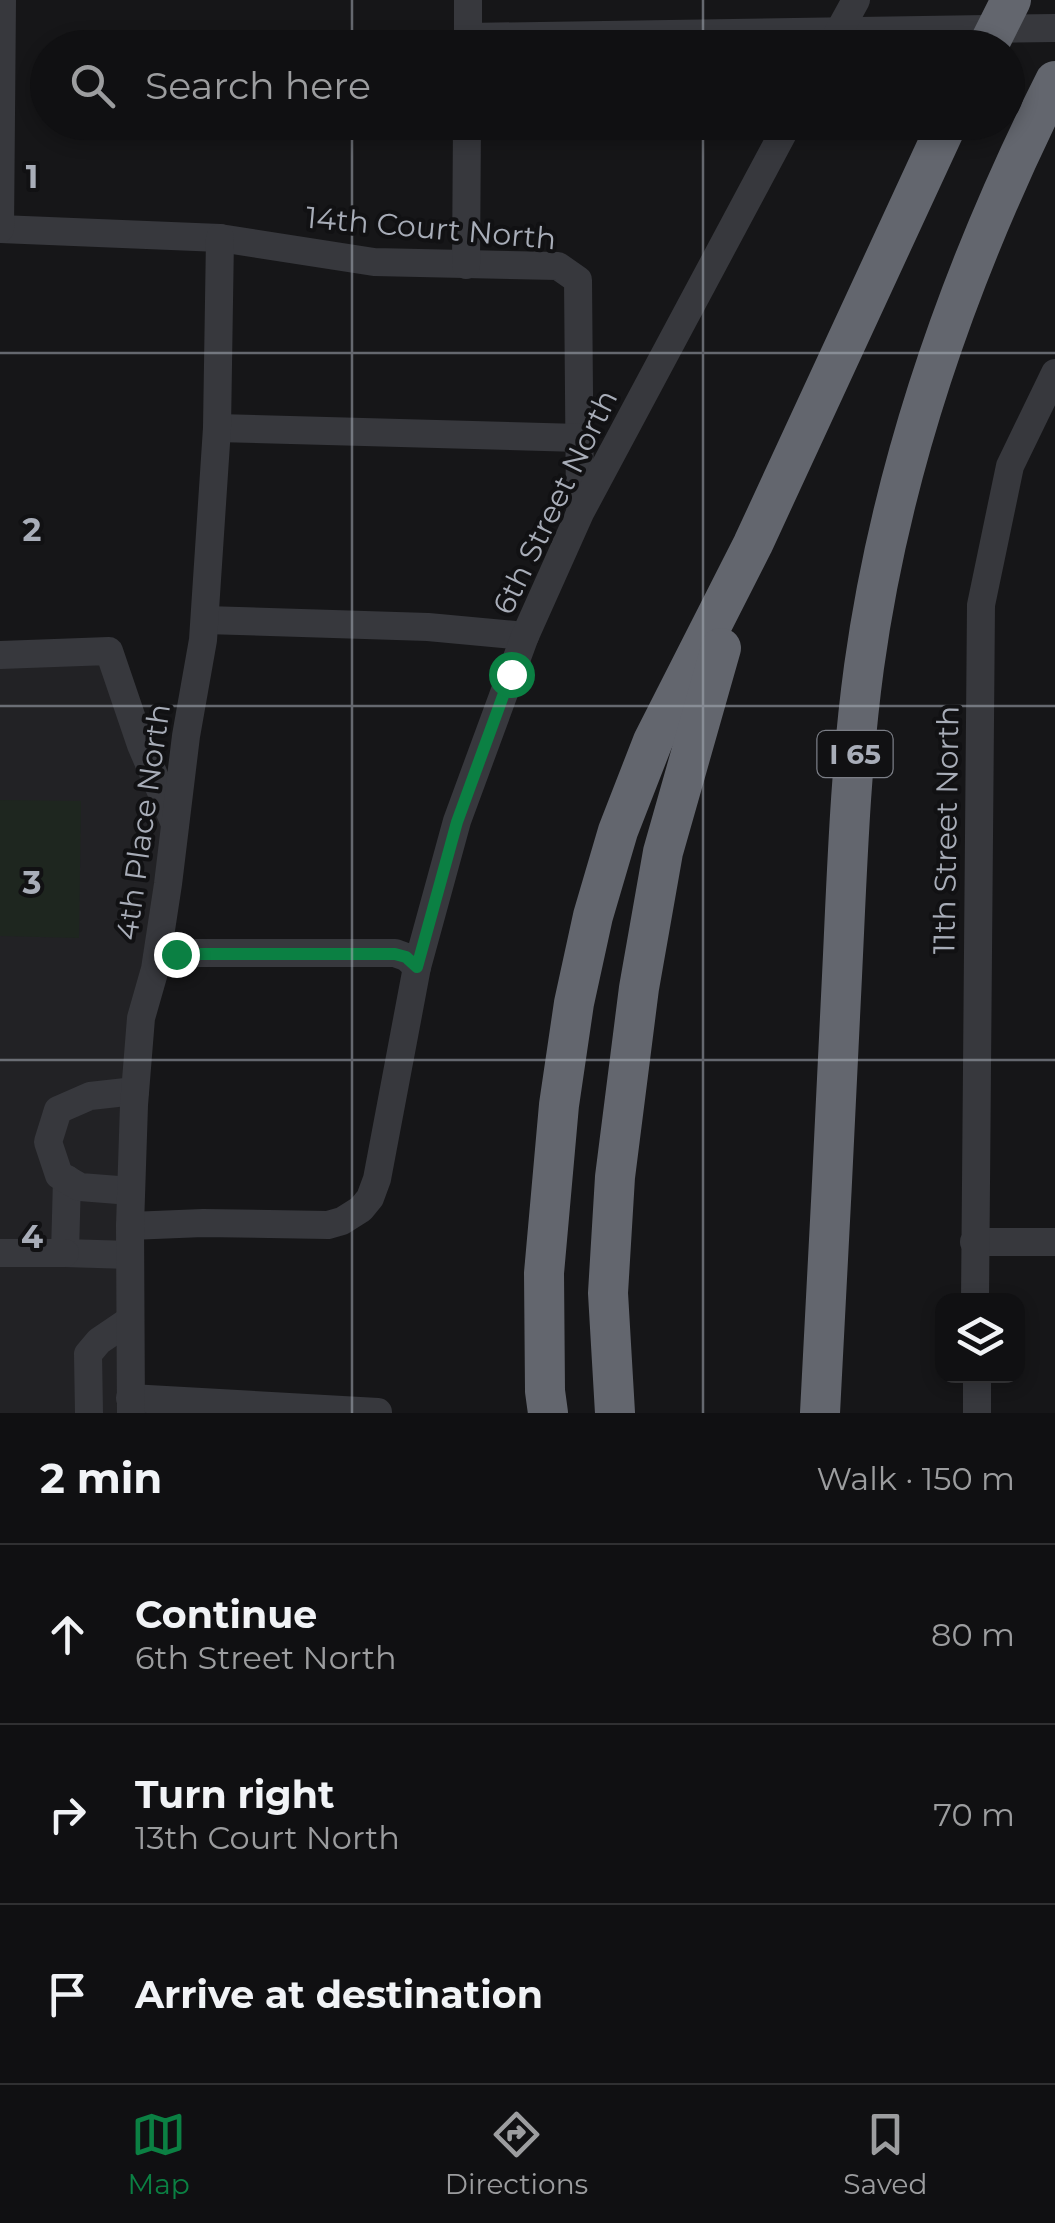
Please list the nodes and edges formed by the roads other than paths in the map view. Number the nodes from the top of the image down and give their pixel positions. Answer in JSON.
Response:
{"nodes":[{"id":1,"x":468,"y":0,"type":"edge"},
{"id":2,"x":856,"y":0,"type":"edge"},
{"id":3,"x":1011,"y":0,"type":"edge"},
{"id":4,"x":1,"y":10,"type":"edge"},
{"id":5,"x":1055,"y":28,"type":"edge"},
{"id":6,"x":468,"y":30,"type":"edge"},
{"id":7,"x":839,"y":30,"type":"edge"},
{"id":8,"x":996,"y":30,"type":"edge"},
{"id":9,"x":1015,"y":30,"type":"edge"},
{"id":10,"x":1055,"y":81,"type":"edge"},
{"id":11,"x":467,"y":140,"type":"edge"},
{"id":12,"x":780,"y":140,"type":"edge"},
{"id":13,"x":939,"y":140,"type":"edge"},
{"id":14,"x":0,"y":229,"type":"edge"},
{"id":15,"x":220,"y":238,"type":"junction"},
{"id":16,"x":466,"y":265,"type":"junction"},
{"id":17,"x":1055,"y":373,"type":"edge"},
{"id":18,"x":217,"y":428,"type":"junction"},
{"id":19,"x":580,"y":438,"type":"junction"},
{"id":20,"x":580,"y":513,"type":"junction"},
{"id":21,"x":753,"y":544,"type":"junction"},
{"id":22,"x":205,"y":620,"type":"junction"},
{"id":23,"x":525,"y":636,"type":"junction"},
{"id":24,"x":0,"y":655,"type":"edge"},
{"id":25,"x":175,"y":825,"type":"junction"},
{"id":26,"x":157,"y":958,"type":"junction"},
{"id":27,"x":417,"y":967,"type":"junction"},
{"id":28,"x":135,"y":1092,"type":"junction"},
{"id":29,"x":66,"y":1179,"type":"junction"},
{"id":30,"x":131,"y":1190,"type":"junction"},
{"id":31,"x":130,"y":1240,"type":"junction"},
{"id":32,"x":974,"y":1242,"type":"junction"},
{"id":33,"x":1055,"y":1242,"type":"edge"},
{"id":34,"x":829,"y":1244,"type":"junction"},
{"id":35,"x":0,"y":1253,"type":"edge"},
{"id":36,"x":64,"y":1253,"type":"junction"},
{"id":37,"x":976,"y":1293,"type":"edge"},
{"id":38,"x":130,"y":1320,"type":"junction"},
{"id":39,"x":976,"y":1383,"type":"edge"},
{"id":40,"x":130,"y":1406,"type":"edge"},
{"id":41,"x":378,"y":1412,"type":"edge"},
{"id":42,"x":89,"y":1413,"type":"edge"},
{"id":43,"x":548,"y":1413,"type":"edge"},
{"id":44,"x":615,"y":1413,"type":"edge"},
{"id":45,"x":820,"y":1413,"type":"edge"},
{"id":46,"x":839,"y":1413,"type":"edge"},
{"id":47,"x":977,"y":1413,"type":"edge"}],
"edges":[{"from":1,"to":6,"type":"street"},
{"from":2,"to":7,"type":"street"},
{"from":3,"to":8,"type":"highway","bridge":true},
{"from":4,"to":14,"type":"street"},
{"from":5,"to":9,"type":"street"},
{"from":10,"to":34,"type":"highway","number":"I 65"},
{"from":11,"to":16,"type":"street"},
{"from":12,"to":20,"type":"street","name":"6th Street North"},
{"from":13,"to":21,"type":"highway"},
{"from":14,"to":15,"type":"street","name":"14th Court North"},
{"from":15,"to":16,"type":"street","name":"14th Court North"},
{"from":15,"to":18,"type":"street","name":"4th Place North"},
{"from":16,"to":19,"type":"street","name":"14th Court North"},
{"from":17,"to":32,"type":"street","name":"11th Street North"},
{"from":18,"to":19,"type":"street"},
{"from":18,"to":22,"type":"street","name":"4th Place North"},
{"from":19,"to":20,"type":"street"},
{"from":20,"to":23,"type":"street","name":"6th Street North"},
{"from":21,"to":43,"type":"highway"},
{"from":21,"to":44,"type":"highway"},
{"from":22,"to":23,"type":"street"},
{"from":22,"to":25,"type":"street","name":"4th Place North"},
{"from":23,"to":27,"type":"street","name":"6th Street North"},
{"from":24,"to":25,"type":"street"},
{"from":25,"to":26,"type":"street","name":"4th Place North"},
{"from":26,"to":27,"type":"street"},
{"from":26,"to":28,"type":"street","name":"4th Place North"},
{"from":27,"to":31,"type":"street","name":"6th Street North"},
{"from":28,"to":29,"type":"street"},
{"from":28,"to":30,"type":"street","name":"4th Place North"},
{"from":29,"to":30,"type":"street"},
{"from":29,"to":36,"type":"street"},
{"from":30,"to":31,"type":"street","name":"4th Place North"},
{"from":31,"to":36,"type":"street"},
{"from":31,"to":38,"type":"street","name":"4th Place North"},
{"from":32,"to":33,"type":"street"},
{"from":32,"to":37,"type":"street","name":"11th Street North"},
{"from":34,"to":45,"type":"highway","number":"I 65"},
{"from":34,"to":46,"type":"highway"},
{"from":35,"to":36,"type":"street"},
{"from":38,"to":40,"type":"street","name":"4th Place North"},
{"from":38,"to":42,"type":"street"},
{"from":39,"to":47,"type":"street"},
{"from":40,"to":41,"type":"street"}]}
